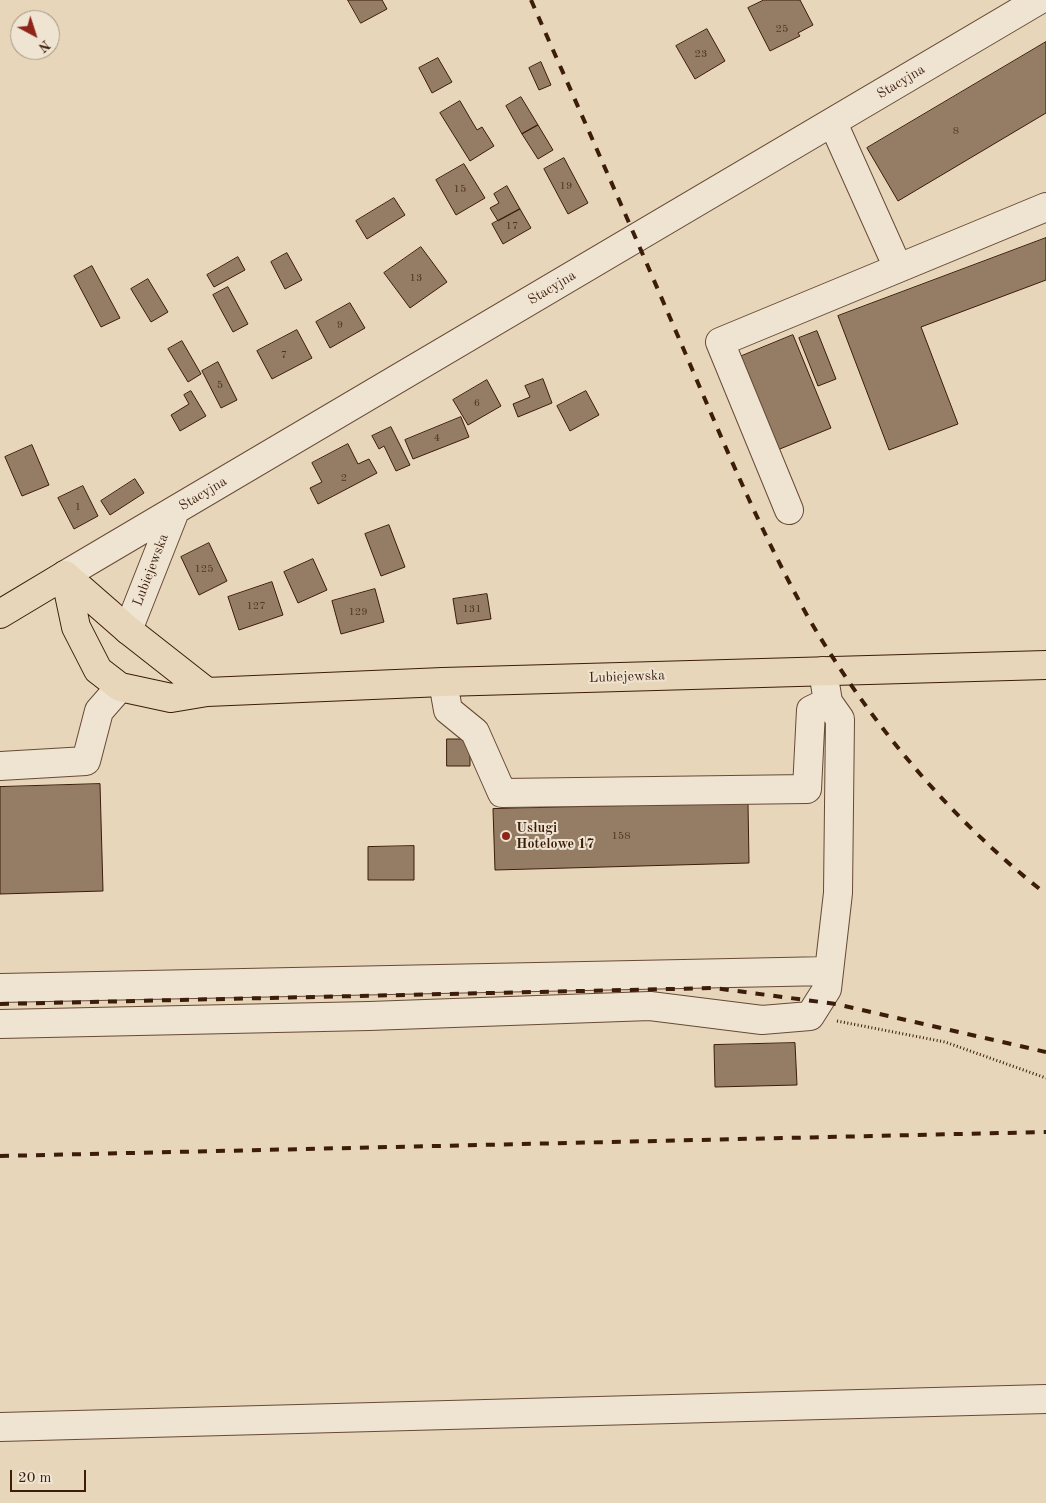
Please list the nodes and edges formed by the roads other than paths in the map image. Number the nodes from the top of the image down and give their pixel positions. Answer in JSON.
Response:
{"nodes":[{"id":1,"x":1039,"y":0,"type":"edge"},
{"id":2,"x":832,"y":123,"type":"junction"},
{"id":3,"x":1046,"y":207,"type":"edge"},
{"id":4,"x":898,"y":268,"type":"junction"},
{"id":5,"x":789,"y":510,"type":"dead end"},
{"id":6,"x":175,"y":511,"type":"junction"},
{"id":7,"x":65,"y":575,"type":"junction"},
{"id":8,"x":0,"y":614,"type":"edge"},
{"id":9,"x":128,"y":630,"type":"junction"},
{"id":10,"x":1046,"y":665,"type":"edge"},
{"id":11,"x":823,"y":671,"type":"junction"},
{"id":12,"x":443,"y":682,"type":"junction"},
{"id":13,"x":120,"y":687,"type":"junction"},
{"id":14,"x":208,"y":692,"type":"junction"},
{"id":15,"x":828,"y":702,"type":"junction"},
{"id":16,"x":0,"y":766,"type":"edge"},
{"id":17,"x":829,"y":971,"type":"junction"},
{"id":18,"x":0,"y":988,"type":"edge"},
{"id":19,"x":0,"y":1024,"type":"edge"},
{"id":20,"x":1046,"y":1399,"type":"edge"},
{"id":21,"x":0,"y":1427,"type":"edge"}],
"edges":[{"from":1,"to":2,"type":"street","name":"Stacyjna"},
{"from":2,"to":4,"type":"street"},
{"from":2,"to":6,"type":"street","name":"Stacyjna"},
{"from":3,"to":4,"type":"street"},
{"from":4,"to":5,"type":"street"},
{"from":6,"to":7,"type":"street","name":"Stacyjna"},
{"from":6,"to":9,"type":"street","name":"Lubiejewska"},
{"from":7,"to":8,"type":"main road"},
{"from":7,"to":9,"type":"main road"},
{"from":7,"to":13,"type":"main road","name":"Lubiejewska"},
{"from":9,"to":14,"type":"main road"},
{"from":10,"to":11,"type":"main road","name":"Lubiejewska"},
{"from":11,"to":12,"type":"main road","name":"Lubiejewska"},
{"from":11,"to":15,"type":"street"},
{"from":12,"to":14,"type":"main road","name":"Lubiejewska"},
{"from":12,"to":15,"type":"street"},
{"from":13,"to":14,"type":"main road","name":"Lubiejewska"},
{"from":13,"to":16,"type":"street"},
{"from":15,"to":17,"type":"street"},
{"from":17,"to":18,"type":"street"},
{"from":17,"to":19,"type":"street"},
{"from":20,"to":21,"type":"street"}]}
